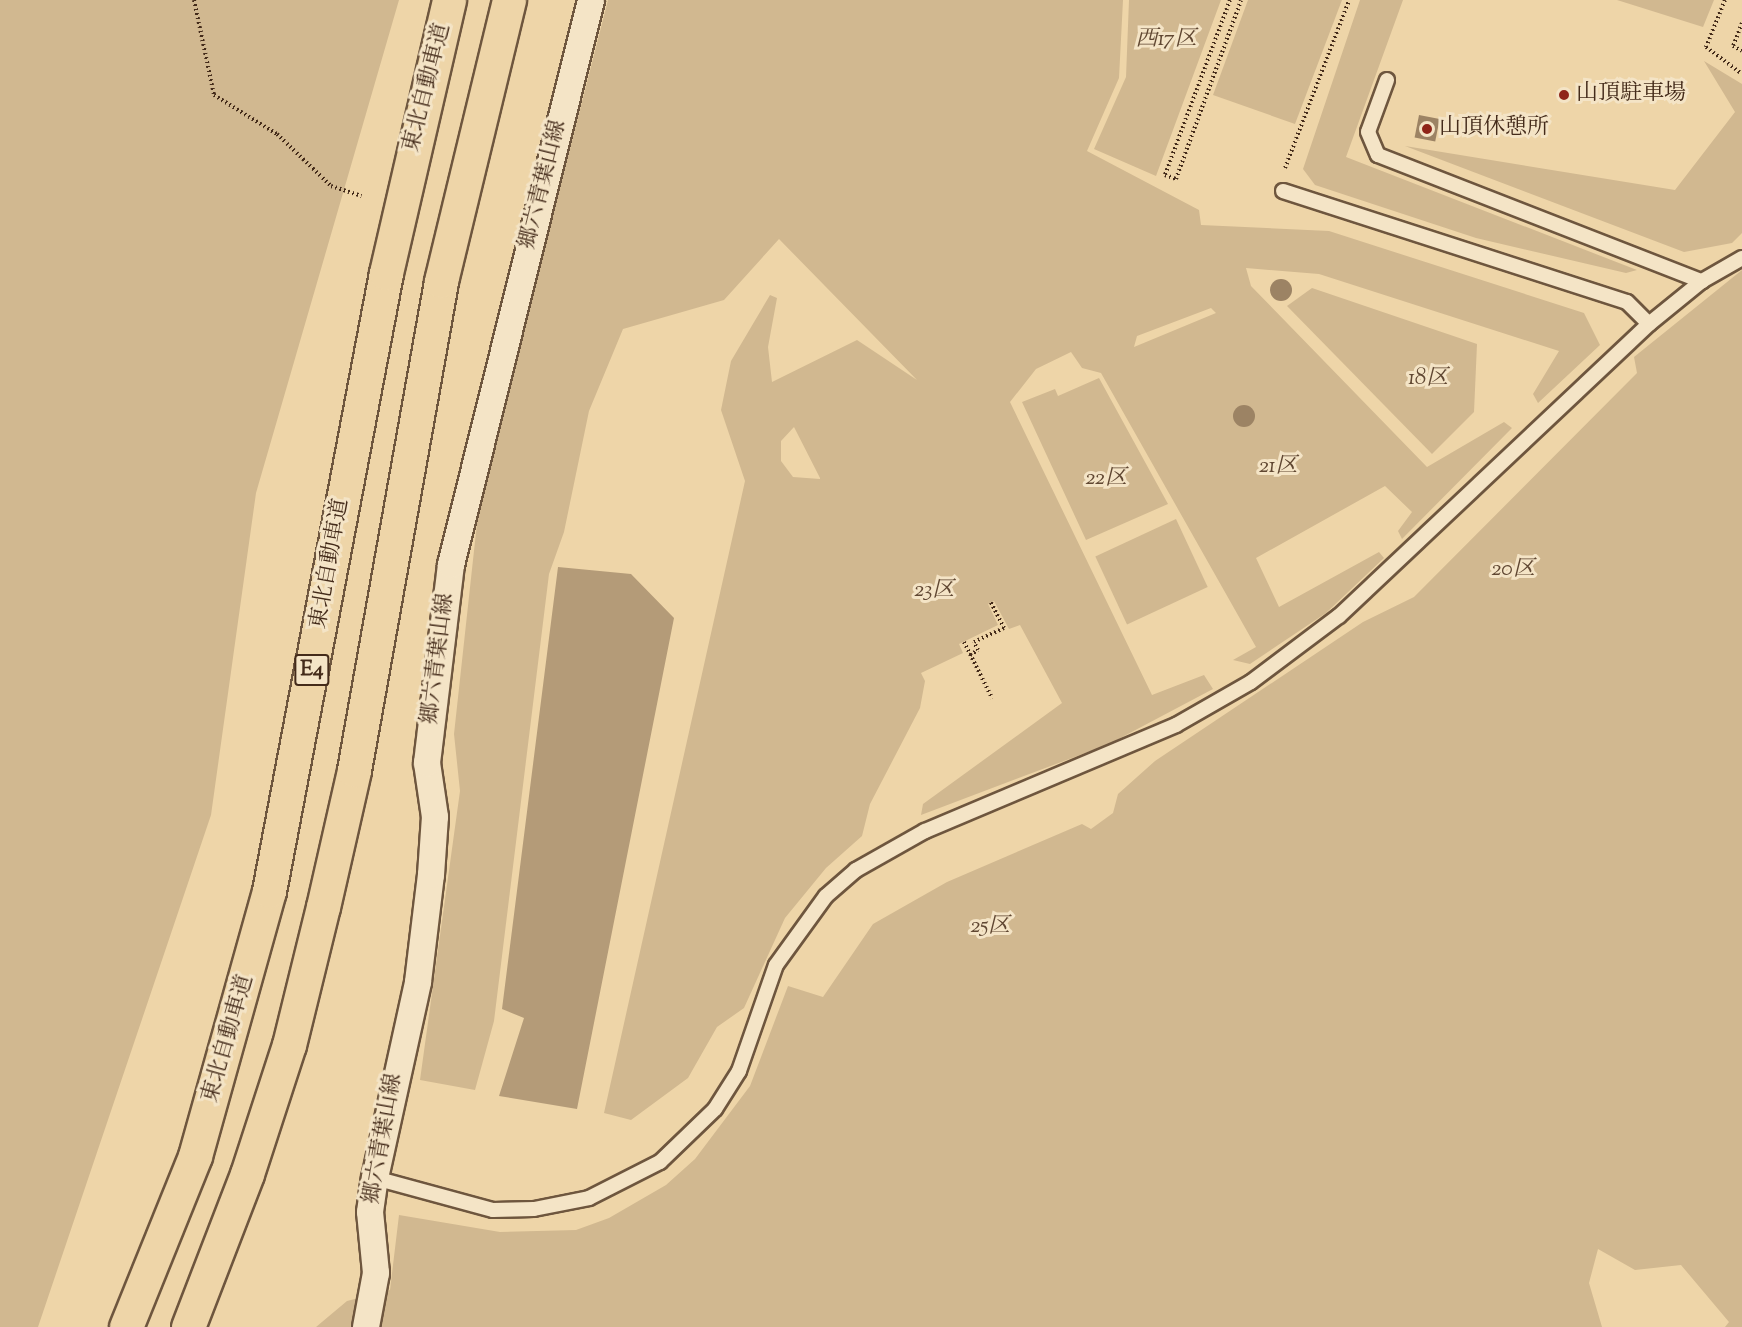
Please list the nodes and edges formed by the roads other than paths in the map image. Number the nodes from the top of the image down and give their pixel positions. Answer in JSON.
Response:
{"nodes":[{"id":1,"x":450,"y":0,"type":"edge"},
{"id":2,"x":509,"y":0,"type":"edge"},
{"id":3,"x":591,"y":0,"type":"edge"},
{"id":4,"x":1387,"y":80,"type":"dead end"},
{"id":5,"x":1283,"y":191,"type":"road end"},
{"id":6,"x":1742,"y":258,"type":"edge"},
{"id":7,"x":1702,"y":281,"type":"junction"},
{"id":8,"x":1648,"y":324,"type":"junction"},
{"id":9,"x":375,"y":1178,"type":"junction"},
{"id":10,"x":126,"y":1327,"type":"edge"},
{"id":11,"x":188,"y":1327,"type":"edge"},
{"id":12,"x":366,"y":1327,"type":"edge"}],
"edges":[{"from":1,"to":10,"type":"highway","name":"東北自動車道","number":"E4"},
{"from":2,"to":11,"type":"highway"},
{"from":3,"to":9,"type":"street","name":"郷六青葉山線"},
{"from":4,"to":7,"type":"lane"},
{"from":5,"to":8,"type":"lane"},
{"from":6,"to":7,"type":"lane"},
{"from":7,"to":8,"type":"lane"},
{"from":8,"to":9,"type":"lane"},
{"from":9,"to":12,"type":"street","name":"郷六青葉山線"}]}
